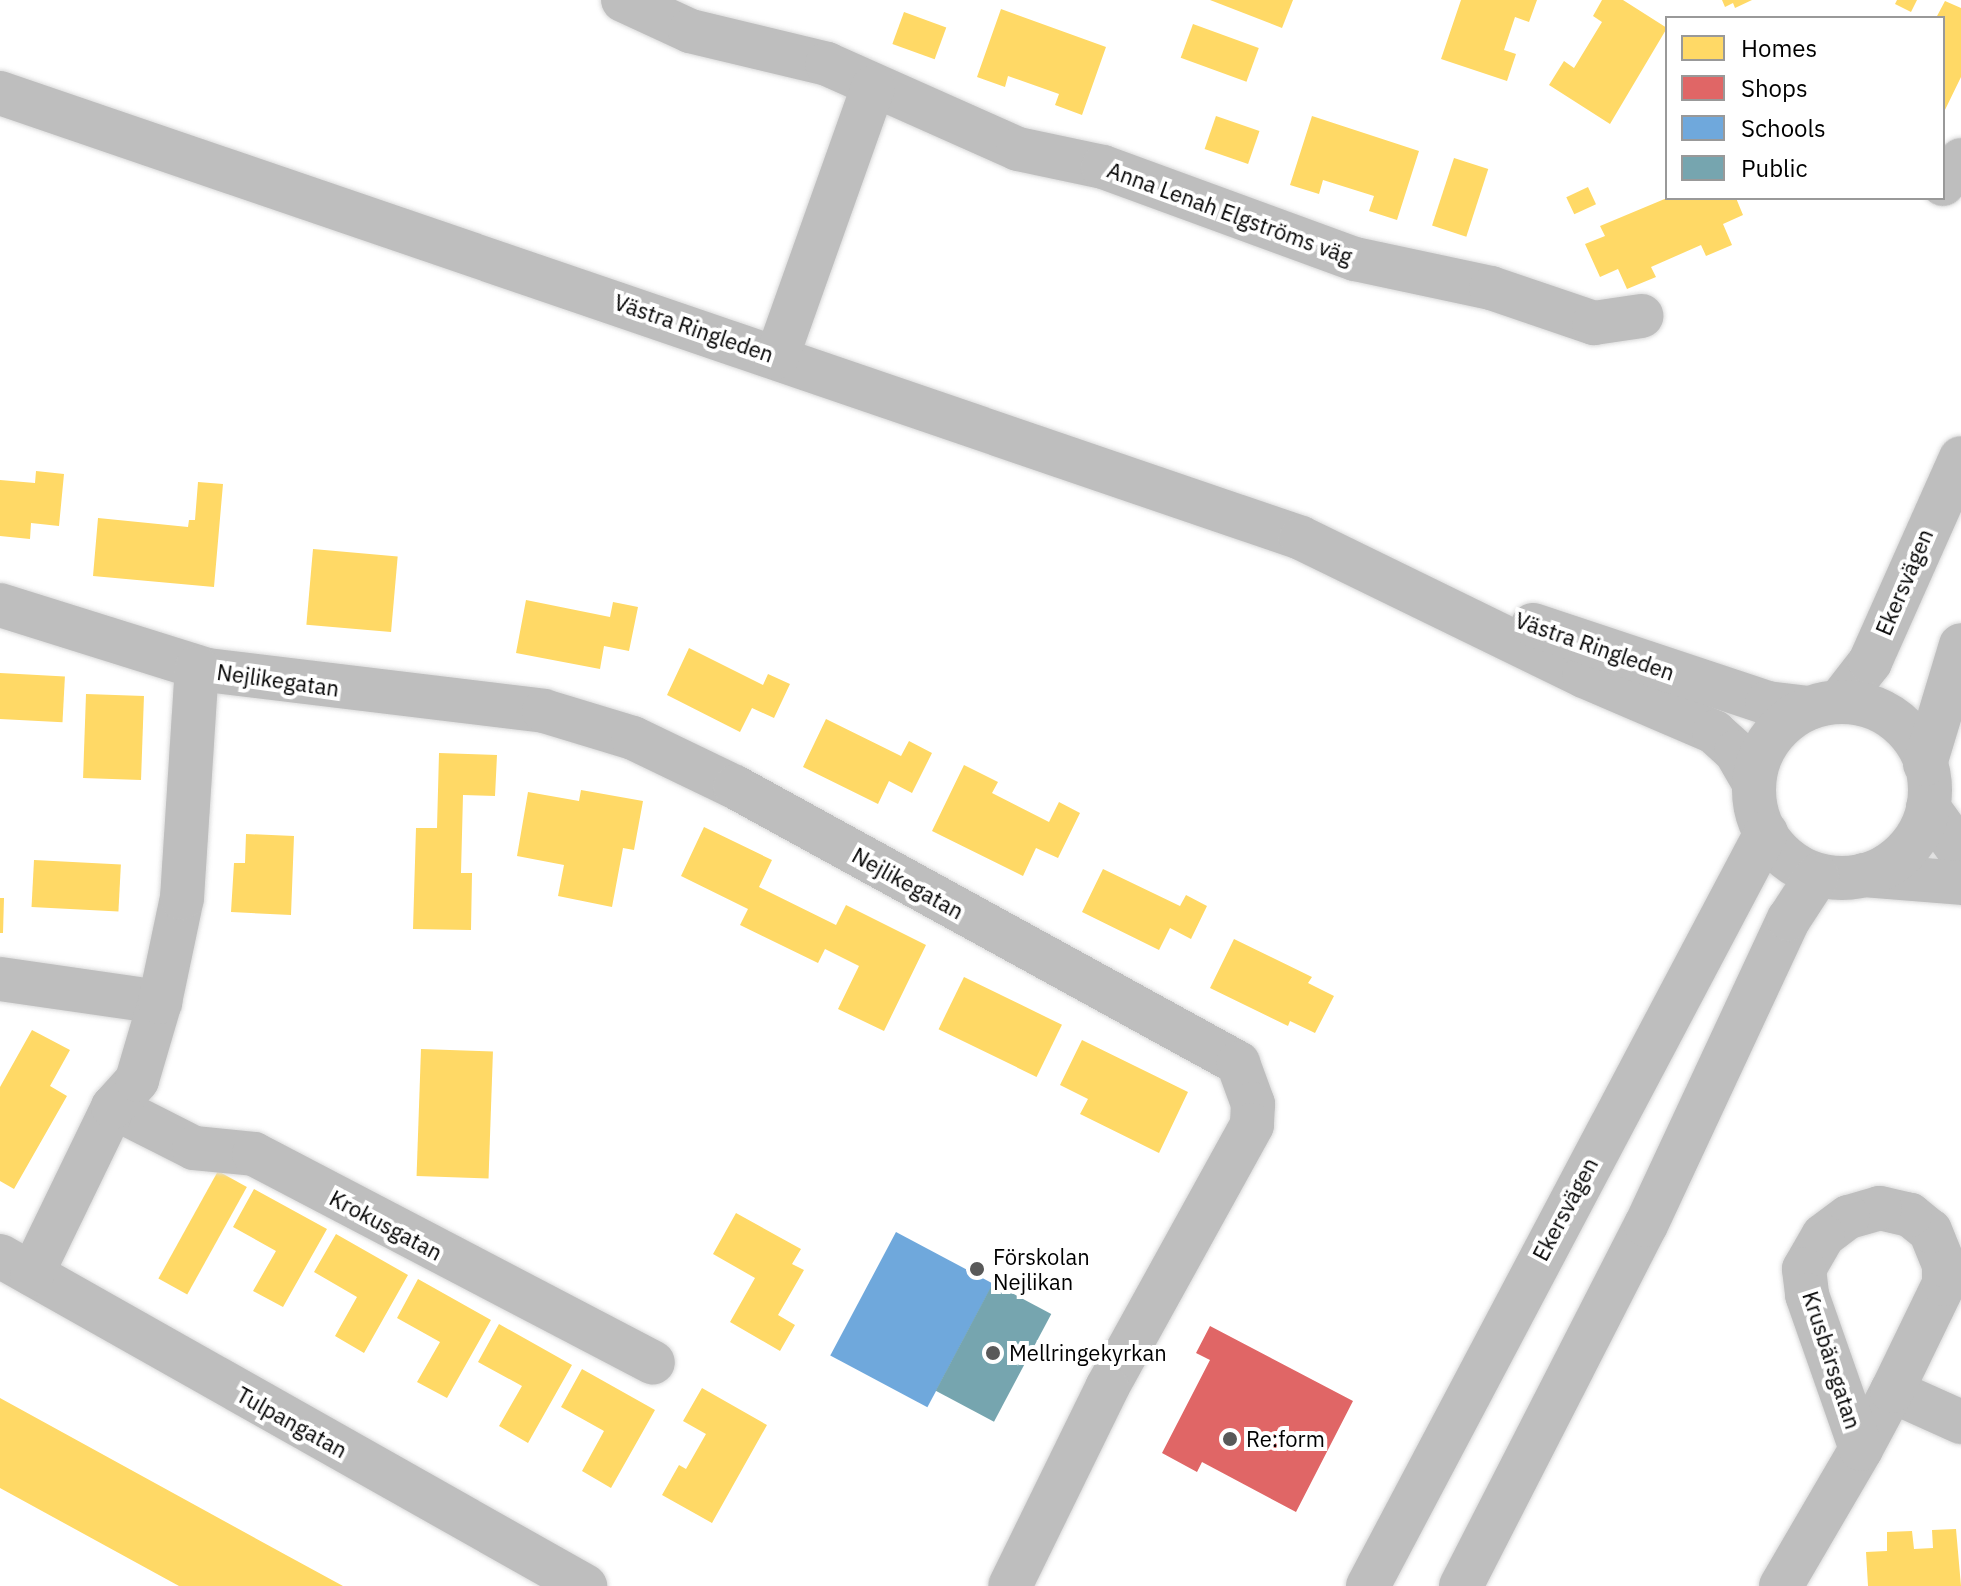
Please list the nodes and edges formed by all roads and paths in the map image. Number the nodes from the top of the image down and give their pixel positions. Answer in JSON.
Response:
{"nodes":[{"id":1,"x":623,"y":0,"type":"edge"},
{"id":2,"x":873,"y":88,"type":"junction"},
{"id":3,"x":0,"y":93,"type":"edge"},
{"id":4,"x":1961,"y":160,"type":"edge"},
{"id":5,"x":1945,"y":176,"type":"edge"},
{"id":6,"x":1641,"y":316,"type":"dead end"},
{"id":7,"x":777,"y":357,"type":"junction"},
{"id":8,"x":1961,"y":458,"type":"edge"},
{"id":9,"x":0,"y":605,"type":"edge"},
{"id":10,"x":1961,"y":645,"type":"edge"},
{"id":11,"x":1594,"y":662,"type":"junction"},
{"id":12,"x":197,"y":667,"type":"junction"},
{"id":13,"x":1824,"y":705,"type":"junction"},
{"id":14,"x":1925,"y":764,"type":"junction"},
{"id":15,"x":1754,"y":783,"type":"junction"},
{"id":16,"x":1928,"y":807,"type":"junction"},
{"id":17,"x":1766,"y":833,"type":"junction"},
{"id":18,"x":1961,"y":853,"type":"edge"},
{"id":19,"x":1864,"y":875,"type":"junction"},
{"id":20,"x":1817,"y":876,"type":"junction"},
{"id":21,"x":1961,"y":883,"type":"edge"},
{"id":22,"x":0,"y":979,"type":"edge"},
{"id":23,"x":160,"y":1002,"type":"junction"},
{"id":24,"x":113,"y":1107,"type":"junction"},
{"id":25,"x":16,"y":1265,"type":"edge"},
{"id":26,"x":653,"y":1363,"type":"dead end"},
{"id":27,"x":1892,"y":1391,"type":"junction"},
{"id":28,"x":1961,"y":1422,"type":"edge"},
{"id":29,"x":1861,"y":1449,"type":"junction"},
{"id":30,"x":585,"y":1586,"type":"edge"},
{"id":31,"x":1010,"y":1586,"type":"edge"},
{"id":32,"x":1368,"y":1586,"type":"edge"},
{"id":33,"x":1461,"y":1586,"type":"edge"},
{"id":34,"x":1781,"y":1586,"type":"edge"}],
"edges":[{"from":1,"to":2,"type":"street","name":"Anna Lenah Elgströms väg"},
{"from":2,"to":6,"type":"street","name":"Anna Lenah Elgströms väg"},
{"from":2,"to":7,"type":"street"},
{"from":3,"to":7,"type":"street","name":"Västra Ringleden"},
{"from":4,"to":5,"type":"street"},
{"from":7,"to":11,"type":"street","name":"Västra Ringleden"},
{"from":8,"to":13,"type":"street","name":"Ekersvägen"},
{"from":9,"to":12,"type":"street","name":"Nejlikegatan"},
{"from":10,"to":14,"type":"street"},
{"from":11,"to":13,"type":"street","name":"Västra Ringleden"},
{"from":11,"to":15,"type":"street","name":"Västra Ringleden"},
{"from":12,"to":23,"type":"street"},
{"from":12,"to":31,"type":"street","name":"Nejlikegatan"},
{"from":13,"to":14,"type":"street"},
{"from":13,"to":15,"type":"street"},
{"from":14,"to":16,"type":"street"},
{"from":15,"to":17,"type":"street"},
{"from":16,"to":18,"type":"street"},
{"from":16,"to":19,"type":"street"},
{"from":17,"to":20,"type":"street"},
{"from":17,"to":32,"type":"street","name":"Ekersvägen"},
{"from":19,"to":20,"type":"street"},
{"from":19,"to":21,"type":"street"},
{"from":20,"to":33,"type":"street"},
{"from":22,"to":23,"type":"street"},
{"from":23,"to":24,"type":"street"},
{"from":24,"to":25,"type":"street"},
{"from":24,"to":26,"type":"street","name":"Krokusgatan"},
{"from":25,"to":30,"type":"street","name":"Tulpangatan"},
{"from":27,"to":28,"type":"street"},
{"from":27,"to":29,"type":"street","name":"Krusbärsgatan"},
{"from":27,"to":29,"type":"street","name":"Krusbärsgatan"},
{"from":29,"to":34,"type":"street","name":"Krusbärsgatan"}]}
